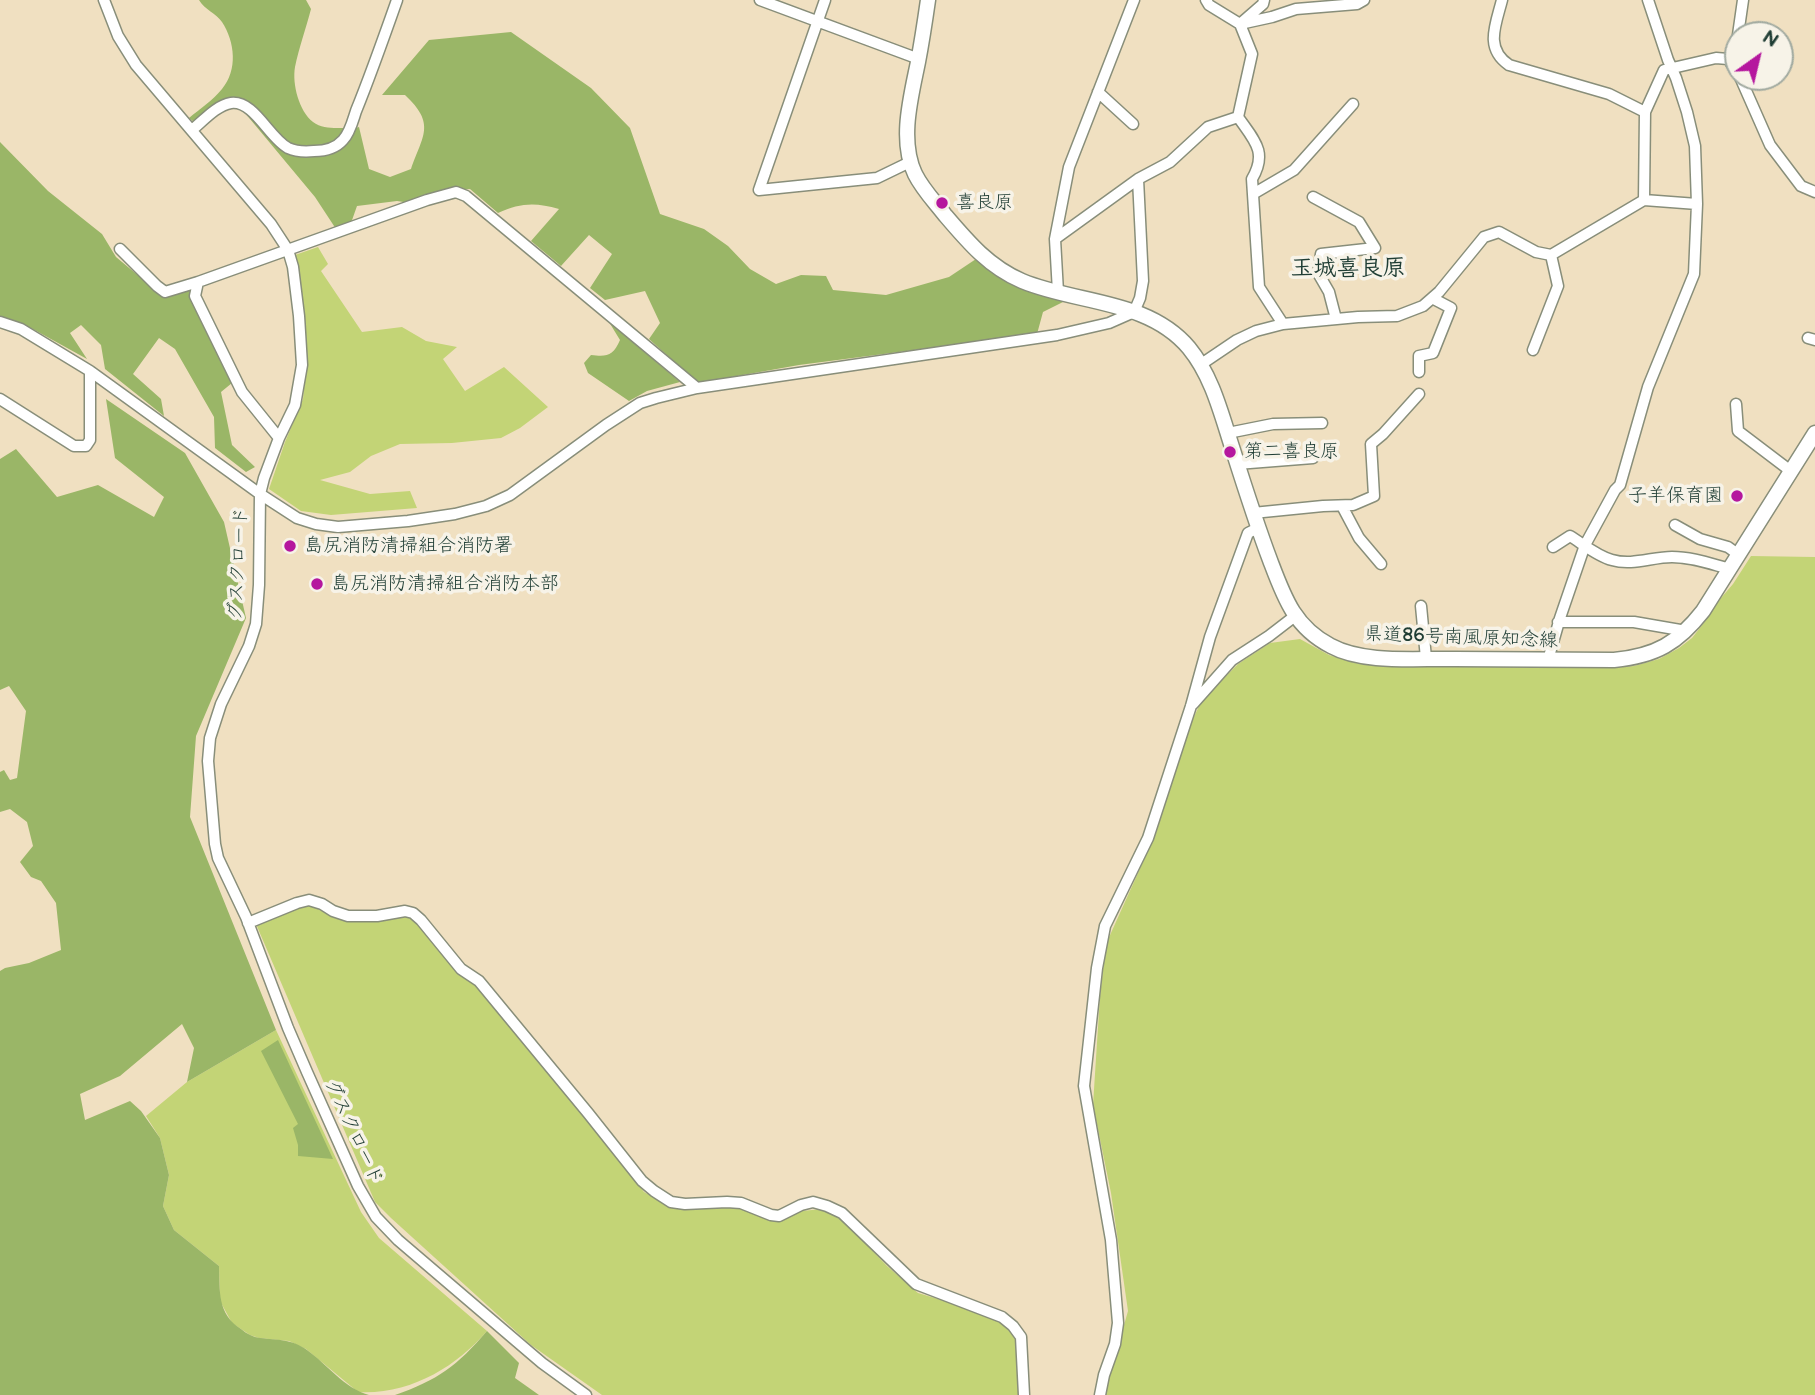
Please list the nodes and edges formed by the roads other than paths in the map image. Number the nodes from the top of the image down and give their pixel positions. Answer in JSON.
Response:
{"nodes":[{"id":1,"x":104,"y":0,"type":"edge"},
{"id":2,"x":397,"y":0,"type":"edge"},
{"id":3,"x":760,"y":0,"type":"edge"},
{"id":4,"x":825,"y":0,"type":"edge"},
{"id":5,"x":928,"y":0,"type":"edge"},
{"id":6,"x":1134,"y":0,"type":"edge"},
{"id":7,"x":1206,"y":0,"type":"edge"},
{"id":8,"x":1265,"y":0,"type":"edge"},
{"id":9,"x":1364,"y":0,"type":"edge"},
{"id":10,"x":1502,"y":0,"type":"edge"},
{"id":11,"x":1648,"y":0,"type":"edge"},
{"id":12,"x":1743,"y":0,"type":"edge"},
{"id":13,"x":1740,"y":21,"type":"edge"},
{"id":14,"x":818,"y":22,"type":"junction"},
{"id":15,"x":1240,"y":24,"type":"junction"},
{"id":16,"x":919,"y":59,"type":"junction"},
{"id":17,"x":1724,"y":59,"type":"edge"},
{"id":18,"x":1672,"y":67,"type":"junction"},
{"id":19,"x":1746,"y":91,"type":"edge"},
{"id":20,"x":1098,"y":92,"type":"junction"},
{"id":21,"x":1353,"y":104,"type":"dead end"},
{"id":22,"x":1645,"y":112,"type":"junction"},
{"id":23,"x":1238,"y":117,"type":"junction"},
{"id":24,"x":1133,"y":124,"type":"dead end"},
{"id":25,"x":192,"y":130,"type":"junction"},
{"id":26,"x":910,"y":162,"type":"junction"},
{"id":27,"x":1138,"y":179,"type":"junction"},
{"id":28,"x":1815,"y":192,"type":"edge"},
{"id":29,"x":1253,"y":194,"type":"junction"},
{"id":30,"x":1313,"y":197,"type":"dead end"},
{"id":31,"x":1644,"y":200,"type":"junction"},
{"id":32,"x":1697,"y":204,"type":"junction"},
{"id":33,"x":1055,"y":239,"type":"junction"},
{"id":34,"x":120,"y":249,"type":"dead end"},
{"id":35,"x":288,"y":250,"type":"junction"},
{"id":36,"x":1551,"y":255,"type":"junction"},
{"id":37,"x":198,"y":282,"type":"junction"},
{"id":38,"x":1058,"y":292,"type":"junction"},
{"id":39,"x":1432,"y":298,"type":"junction"},
{"id":40,"x":1134,"y":312,"type":"junction"},
{"id":41,"x":1336,"y":320,"type":"junction"},
{"id":42,"x":0,"y":322,"type":"edge"},
{"id":43,"x":1283,"y":324,"type":"junction"},
{"id":44,"x":1533,"y":350,"type":"dead end"},
{"id":45,"x":1200,"y":365,"type":"junction"},
{"id":46,"x":90,"y":371,"type":"junction"},
{"id":47,"x":1419,"y":372,"type":"dead end"},
{"id":48,"x":697,"y":388,"type":"junction"},
{"id":49,"x":1419,"y":394,"type":"dead end"},
{"id":50,"x":0,"y":399,"type":"edge"},
{"id":51,"x":1737,"y":404,"type":"dead end"},
{"id":52,"x":1322,"y":423,"type":"dead end"},
{"id":53,"x":1228,"y":433,"type":"junction"},
{"id":54,"x":1815,"y":433,"type":"edge"},
{"id":55,"x":279,"y":438,"type":"junction"},
{"id":56,"x":1815,"y":452,"type":"edge"},
{"id":57,"x":1313,"y":458,"type":"dead end"},
{"id":58,"x":1237,"y":464,"type":"junction"},
{"id":59,"x":1795,"y":468,"type":"junction"},
{"id":60,"x":260,"y":494,"type":"junction"},
{"id":61,"x":1342,"y":506,"type":"junction"},
{"id":62,"x":1255,"y":521,"type":"junction"},
{"id":63,"x":1675,"y":525,"type":"dead end"},
{"id":64,"x":1585,"y":545,"type":"junction"},
{"id":65,"x":1553,"y":547,"type":"dead end"},
{"id":66,"x":1739,"y":555,"type":"junction"},
{"id":67,"x":1381,"y":564,"type":"dead end"},
{"id":68,"x":1730,"y":569,"type":"junction"},
{"id":69,"x":1420,"y":606,"type":"dead end"},
{"id":70,"x":1295,"y":616,"type":"junction"},
{"id":71,"x":1558,"y":622,"type":"junction"},
{"id":72,"x":1686,"y":631,"type":"junction"},
{"id":73,"x":1426,"y":659,"type":"junction"},
{"id":74,"x":1548,"y":660,"type":"junction"},
{"id":75,"x":1191,"y":706,"type":"junction"},
{"id":76,"x":248,"y":923,"type":"junction"},
{"id":77,"x":586,"y":1395,"type":"edge"},
{"id":78,"x":1024,"y":1395,"type":"edge"},
{"id":79,"x":1100,"y":1395,"type":"edge"}],
"edges":[{"from":1,"to":25,"type":"street","name":"グスクロード"},
{"from":2,"to":25,"type":"street"},
{"from":3,"to":14,"type":"street"},
{"from":4,"to":14,"type":"street"},
{"from":5,"to":16,"type":"main road","name":"県道86号南風原知念線"},
{"from":6,"to":20,"type":"street"},
{"from":7,"to":15,"type":"street"},
{"from":8,"to":15,"type":"street"},
{"from":9,"to":15,"type":"street"},
{"from":10,"to":22,"type":"street"},
{"from":11,"to":18,"type":"street"},
{"from":12,"to":13,"type":"street"},
{"from":14,"to":16,"type":"street"},
{"from":14,"to":26,"type":"street"},
{"from":15,"to":23,"type":"street"},
{"from":16,"to":26,"type":"main road","name":"県道86号南風原知念線"},
{"from":17,"to":18,"type":"street"},
{"from":18,"to":22,"type":"street"},
{"from":18,"to":32,"type":"street"},
{"from":19,"to":28,"type":"street"},
{"from":20,"to":24,"type":"street"},
{"from":20,"to":33,"type":"street"},
{"from":21,"to":29,"type":"street"},
{"from":22,"to":31,"type":"street"},
{"from":23,"to":27,"type":"street"},
{"from":23,"to":29,"type":"street"},
{"from":25,"to":35,"type":"street","name":"グスクロード"},
{"from":26,"to":38,"type":"main road","name":"県道86号南風原知念線"},
{"from":27,"to":33,"type":"street"},
{"from":27,"to":40,"type":"street"},
{"from":29,"to":43,"type":"street"},
{"from":30,"to":41,"type":"street"},
{"from":31,"to":32,"type":"street"},
{"from":31,"to":36,"type":"street"},
{"from":32,"to":64,"type":"street"},
{"from":33,"to":38,"type":"street"},
{"from":34,"to":37,"type":"street"},
{"from":35,"to":37,"type":"street"},
{"from":35,"to":48,"type":"street"},
{"from":35,"to":55,"type":"street","name":"グスクロード"},
{"from":36,"to":39,"type":"street"},
{"from":36,"to":44,"type":"street"},
{"from":37,"to":55,"type":"street"},
{"from":38,"to":40,"type":"main road","name":"県道86号南風原知念線"},
{"from":39,"to":41,"type":"street"},
{"from":39,"to":47,"type":"street"},
{"from":40,"to":45,"type":"main road","name":"県道86号南風原知念線"},
{"from":40,"to":48,"type":"street"},
{"from":41,"to":43,"type":"street"},
{"from":42,"to":46,"type":"street"},
{"from":43,"to":45,"type":"street"},
{"from":45,"to":53,"type":"main road","name":"県道86号南風原知念線"},
{"from":46,"to":50,"type":"street"},
{"from":46,"to":60,"type":"street"},
{"from":48,"to":60,"type":"street"},
{"from":49,"to":61,"type":"street"},
{"from":51,"to":59,"type":"street"},
{"from":52,"to":53,"type":"street"},
{"from":53,"to":58,"type":"main road","name":"県道86号南風原知念線"},
{"from":54,"to":59,"type":"main road","name":"県道86号南風原知念線"},
{"from":55,"to":60,"type":"street","name":"グスクロード"},
{"from":56,"to":59,"type":"main road","name":"県道86号南風原知念線"},
{"from":57,"to":58,"type":"street"},
{"from":58,"to":62,"type":"main road","name":"県道86号南風原知念線"},
{"from":59,"to":66,"type":"main road","name":"県道86号南風原知念線"},
{"from":60,"to":76,"type":"street","name":"グスクロード"},
{"from":61,"to":62,"type":"street"},
{"from":61,"to":67,"type":"street"},
{"from":62,"to":70,"type":"main road","name":"県道86号南風原知念線"},
{"from":62,"to":75,"type":"street"},
{"from":63,"to":66,"type":"street"},
{"from":64,"to":65,"type":"street"},
{"from":64,"to":68,"type":"street"},
{"from":64,"to":71,"type":"street"},
{"from":66,"to":68,"type":"main road","name":"県道86号南風原知念線"},
{"from":68,"to":72,"type":"main road","name":"県道86号南風原知念線"},
{"from":69,"to":73,"type":"street"},
{"from":70,"to":73,"type":"main road","name":"県道86号南風原知念線"},
{"from":70,"to":75,"type":"street"},
{"from":71,"to":72,"type":"street"},
{"from":71,"to":74,"type":"street"},
{"from":72,"to":74,"type":"main road","name":"県道86号南風原知念線"},
{"from":73,"to":74,"type":"main road","name":"県道86号南風原知念線"},
{"from":75,"to":79,"type":"street"},
{"from":76,"to":77,"type":"street","name":"グスクロード"},
{"from":76,"to":78,"type":"street"}]}
